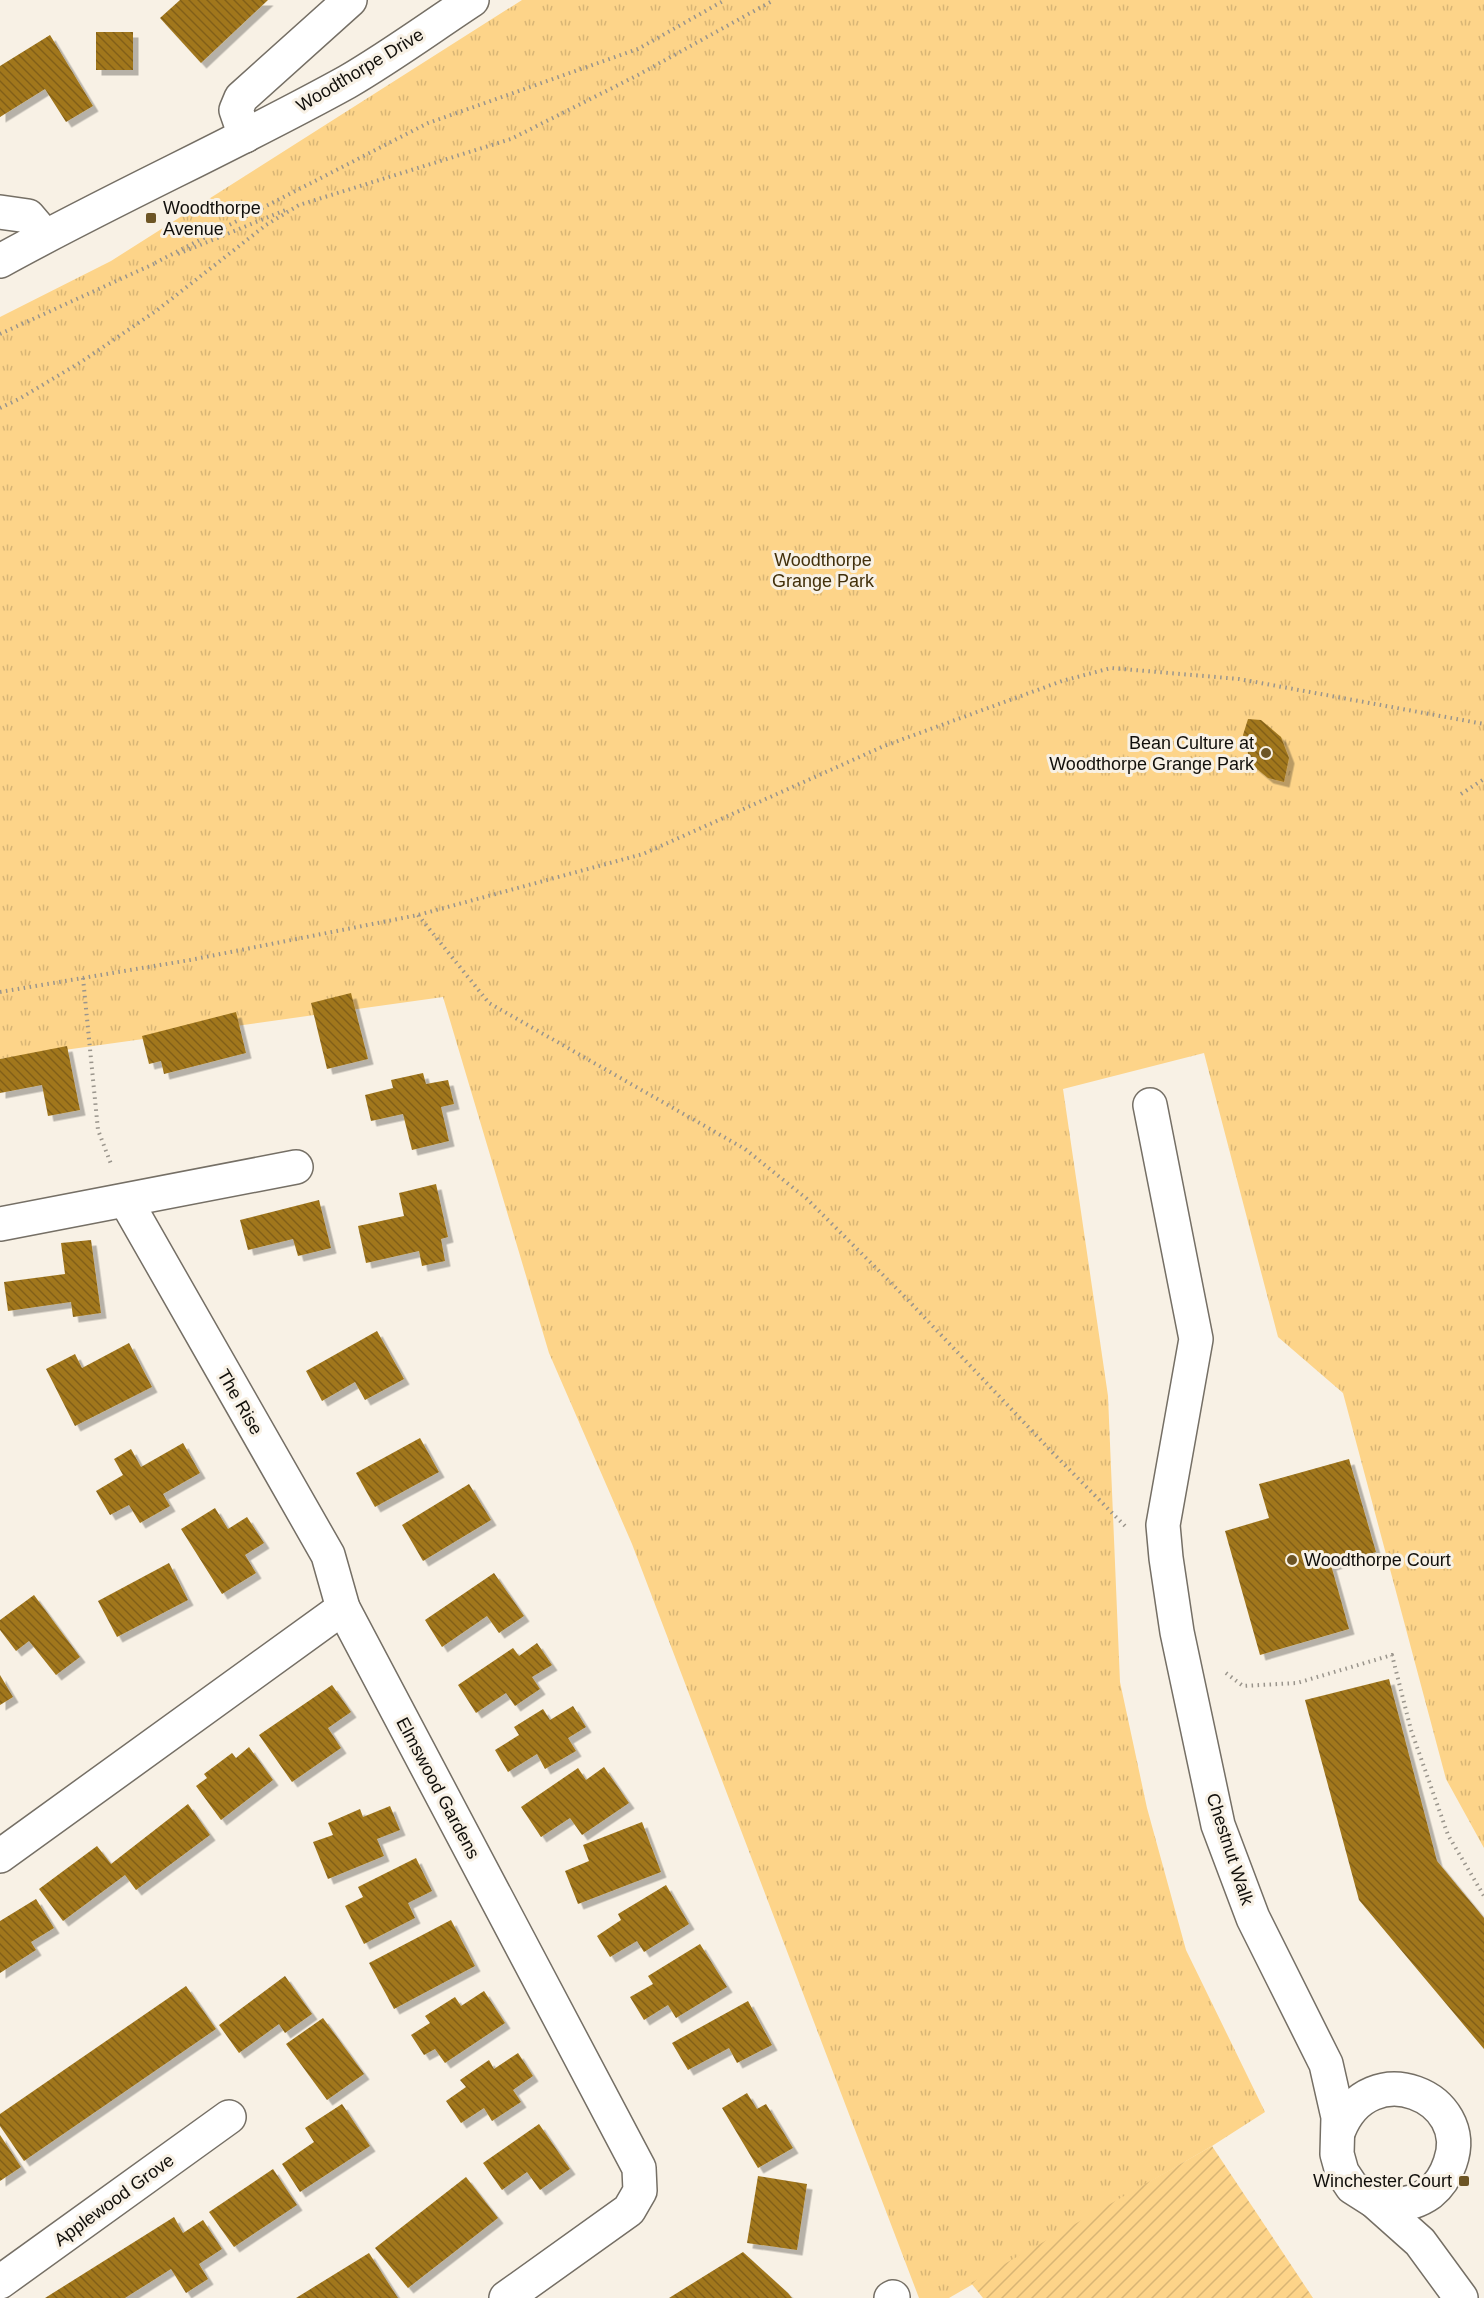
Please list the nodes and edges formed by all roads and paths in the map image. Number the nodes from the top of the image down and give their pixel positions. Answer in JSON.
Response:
{"nodes":[{"id":1,"x":351,"y":0,"type":"edge"},
{"id":2,"x":472,"y":0,"type":"edge"},
{"id":3,"x":725,"y":0,"type":"edge"},
{"id":4,"x":774,"y":0,"type":"edge"},
{"id":5,"x":245,"y":136,"type":"junction"},
{"id":6,"x":299,"y":205,"type":"junction"},
{"id":7,"x":0,"y":212,"type":"edge"},
{"id":8,"x":45,"y":236,"type":"junction"},
{"id":9,"x":0,"y":261,"type":"edge"},
{"id":10,"x":155,"y":263,"type":"junction"},
{"id":11,"x":0,"y":334,"type":"edge"},
{"id":12,"x":0,"y":408,"type":"edge"},
{"id":13,"x":1484,"y":724,"type":"edge"},
{"id":14,"x":1484,"y":778,"type":"edge"},
{"id":15,"x":1461,"y":794,"type":"dead end"},
{"id":16,"x":418,"y":915,"type":"junction"},
{"id":17,"x":83,"y":978,"type":"junction"},
{"id":18,"x":0,"y":992,"type":"edge"},
{"id":19,"x":1150,"y":1105,"type":"dead end"},
{"id":20,"x":296,"y":1167,"type":"dead end"},
{"id":21,"x":126,"y":1201,"type":"junction"},
{"id":22,"x":0,"y":1224,"type":"edge"},
{"id":23,"x":1166,"y":1558,"type":"junction"},
{"id":24,"x":343,"y":1608,"type":"junction"},
{"id":25,"x":1177,"y":1632,"type":"junction"},
{"id":26,"x":0,"y":1856,"type":"edge"},
{"id":27,"x":1484,"y":1896,"type":"edge"},
{"id":28,"x":229,"y":2117,"type":"dead end"},
{"id":29,"x":1339,"y":2130,"type":"junction"},
{"id":30,"x":1374,"y":2201,"type":"junction"},
{"id":31,"x":0,"y":2282,"type":"edge"},
{"id":32,"x":506,"y":2298,"type":"edge"},
{"id":33,"x":1461,"y":2298,"type":"edge"}],
"edges":[{"from":1,"to":5,"type":"street"},
{"from":2,"to":5,"type":"street","name":"Woodthorpe Drive"},
{"from":3,"to":10,"type":"path"},
{"from":4,"to":6,"type":"path"},
{"from":5,"to":8,"type":"street","name":"Woodthorpe Drive"},
{"from":6,"to":10,"type":"path"},
{"from":6,"to":12,"type":"path"},
{"from":7,"to":8,"type":"street"},
{"from":8,"to":9,"type":"street","name":"Woodthorpe Drive"},
{"from":10,"to":11,"type":"path"},
{"from":13,"to":16,"type":"path"},
{"from":14,"to":15,"type":"path"},
{"from":16,"to":17,"type":"path"},
{"from":16,"to":23,"type":"path"},
{"from":17,"to":18,"type":"path"},
{"from":17,"to":21,"type":"path"},
{"from":19,"to":23,"type":"street","name":"Chestnut Walk"},
{"from":20,"to":21,"type":"street"},
{"from":21,"to":22,"type":"street"},
{"from":21,"to":24,"type":"street","name":"The Rise"},
{"from":23,"to":25,"type":"street","name":"Chestnut Walk"},
{"from":24,"to":26,"type":"street"},
{"from":24,"to":32,"type":"street","name":"Elmswood Gardens"},
{"from":25,"to":27,"type":"path"},
{"from":25,"to":29,"type":"street","name":"Chestnut Walk"},
{"from":28,"to":31,"type":"street","name":"Applewood Grove"},
{"from":29,"to":30,"type":"street","name":"Chestnut Walk"},
{"from":29,"to":30,"type":"street"},
{"from":30,"to":33,"type":"street","name":"Chestnut Walk"}]}
